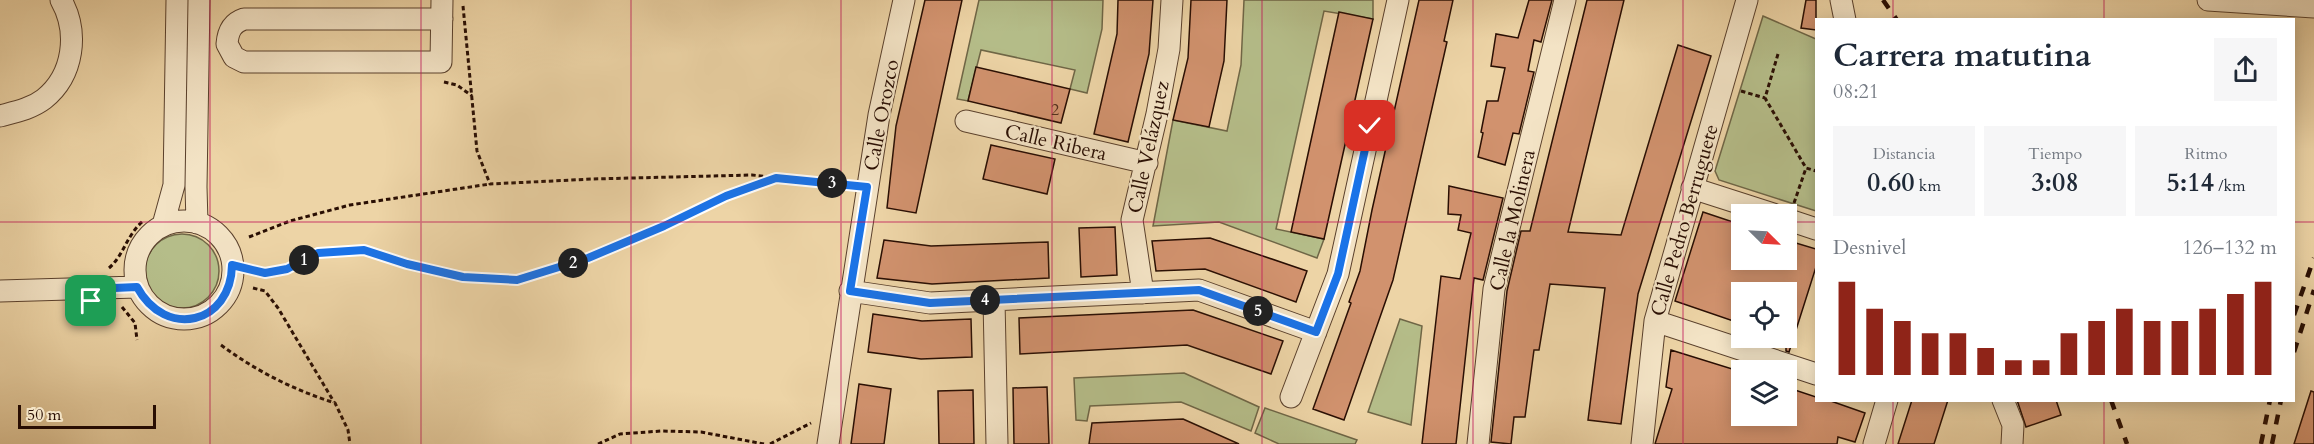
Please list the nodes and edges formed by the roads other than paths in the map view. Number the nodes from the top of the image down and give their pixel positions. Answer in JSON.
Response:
{"nodes":[{"id":1,"x":61,"y":0,"type":"edge"},
{"id":2,"x":177,"y":0,"type":"edge"},
{"id":3,"x":199,"y":0,"type":"edge"},
{"id":4,"x":904,"y":0,"type":"edge"},
{"id":5,"x":1172,"y":0,"type":"edge"},
{"id":6,"x":1398,"y":0,"type":"edge"},
{"id":7,"x":1565,"y":0,"type":"edge"},
{"id":8,"x":1747,"y":0,"type":"edge"},
{"id":9,"x":1841,"y":0,"type":"edge"},
{"id":10,"x":2208,"y":0,"type":"edge"},
{"id":11,"x":2314,"y":7,"type":"edge"},
{"id":12,"x":442,"y":9,"type":"edge"},
{"id":13,"x":1845,"y":18,"type":"edge"},
{"id":14,"x":0,"y":116,"type":"edge"},
{"id":15,"x":966,"y":121,"type":"dead end"},
{"id":16,"x":1146,"y":163,"type":"junction"},
{"id":17,"x":1692,"y":188,"type":"junction"},
{"id":18,"x":1742,"y":204,"type":"edge"},
{"id":19,"x":1797,"y":217,"type":"edge"},
{"id":20,"x":154,"y":222,"type":"junction"},
{"id":21,"x":197,"y":223,"type":"junction"},
{"id":22,"x":1815,"y":228,"type":"edge"},
{"id":23,"x":137,"y":287,"type":"junction"},
{"id":24,"x":0,"y":291,"type":"edge"},
{"id":25,"x":850,"y":291,"type":"junction"},
{"id":26,"x":1143,"y":293,"type":"junction"},
{"id":27,"x":994,"y":300,"type":"junction"},
{"id":28,"x":1654,"y":321,"type":"junction"},
{"id":29,"x":1316,"y":332,"type":"junction"},
{"id":30,"x":1815,"y":374,"type":"edge"},
{"id":31,"x":1291,"y":397,"type":"dead end"},
{"id":32,"x":1886,"y":402,"type":"edge"},
{"id":33,"x":2004,"y":402,"type":"edge"},
{"id":34,"x":828,"y":444,"type":"edge"},
{"id":35,"x":997,"y":444,"type":"edge"},
{"id":36,"x":1478,"y":444,"type":"edge"},
{"id":37,"x":1642,"y":444,"type":"edge"},
{"id":38,"x":1874,"y":444,"type":"edge"},
{"id":39,"x":2012,"y":444,"type":"edge"}],
"edges":[{"from":1,"to":14,"type":"street"},
{"from":2,"to":20,"type":"street"},
{"from":3,"to":21,"type":"street"},
{"from":4,"to":25,"type":"street","name":"Calle Orozco"},
{"from":5,"to":16,"type":"street","name":"Calle Velázquez"},
{"from":6,"to":29,"type":"street"},
{"from":7,"to":36,"type":"street","name":"Calle la Molinera"},
{"from":8,"to":17,"type":"street","name":"Calle Pedro Berruguete"},
{"from":9,"to":13,"type":"street"},
{"from":10,"to":11,"type":"street"},
{"from":12,"to":12,"type":"street"},
{"from":15,"to":16,"type":"street","name":"Calle Ribera"},
{"from":16,"to":26,"type":"street","name":"Calle Velázquez"},
{"from":17,"to":18,"type":"street"},
{"from":17,"to":28,"type":"street","name":"Calle Pedro Berruguete"},
{"from":19,"to":22,"type":"street"},
{"from":20,"to":21,"type":"street"},
{"from":20,"to":23,"type":"street"},
{"from":21,"to":23,"type":"street"},
{"from":23,"to":24,"type":"street"},
{"from":25,"to":27,"type":"street"},
{"from":25,"to":34,"type":"street","name":"Calle Orozco"},
{"from":26,"to":27,"type":"street"},
{"from":26,"to":29,"type":"street"},
{"from":27,"to":35,"type":"street"},
{"from":28,"to":30,"type":"street"},
{"from":28,"to":37,"type":"street","name":"Calle Pedro Berruguete"},
{"from":29,"to":31,"type":"street"},
{"from":32,"to":38,"type":"street"},
{"from":33,"to":39,"type":"street"}]}
